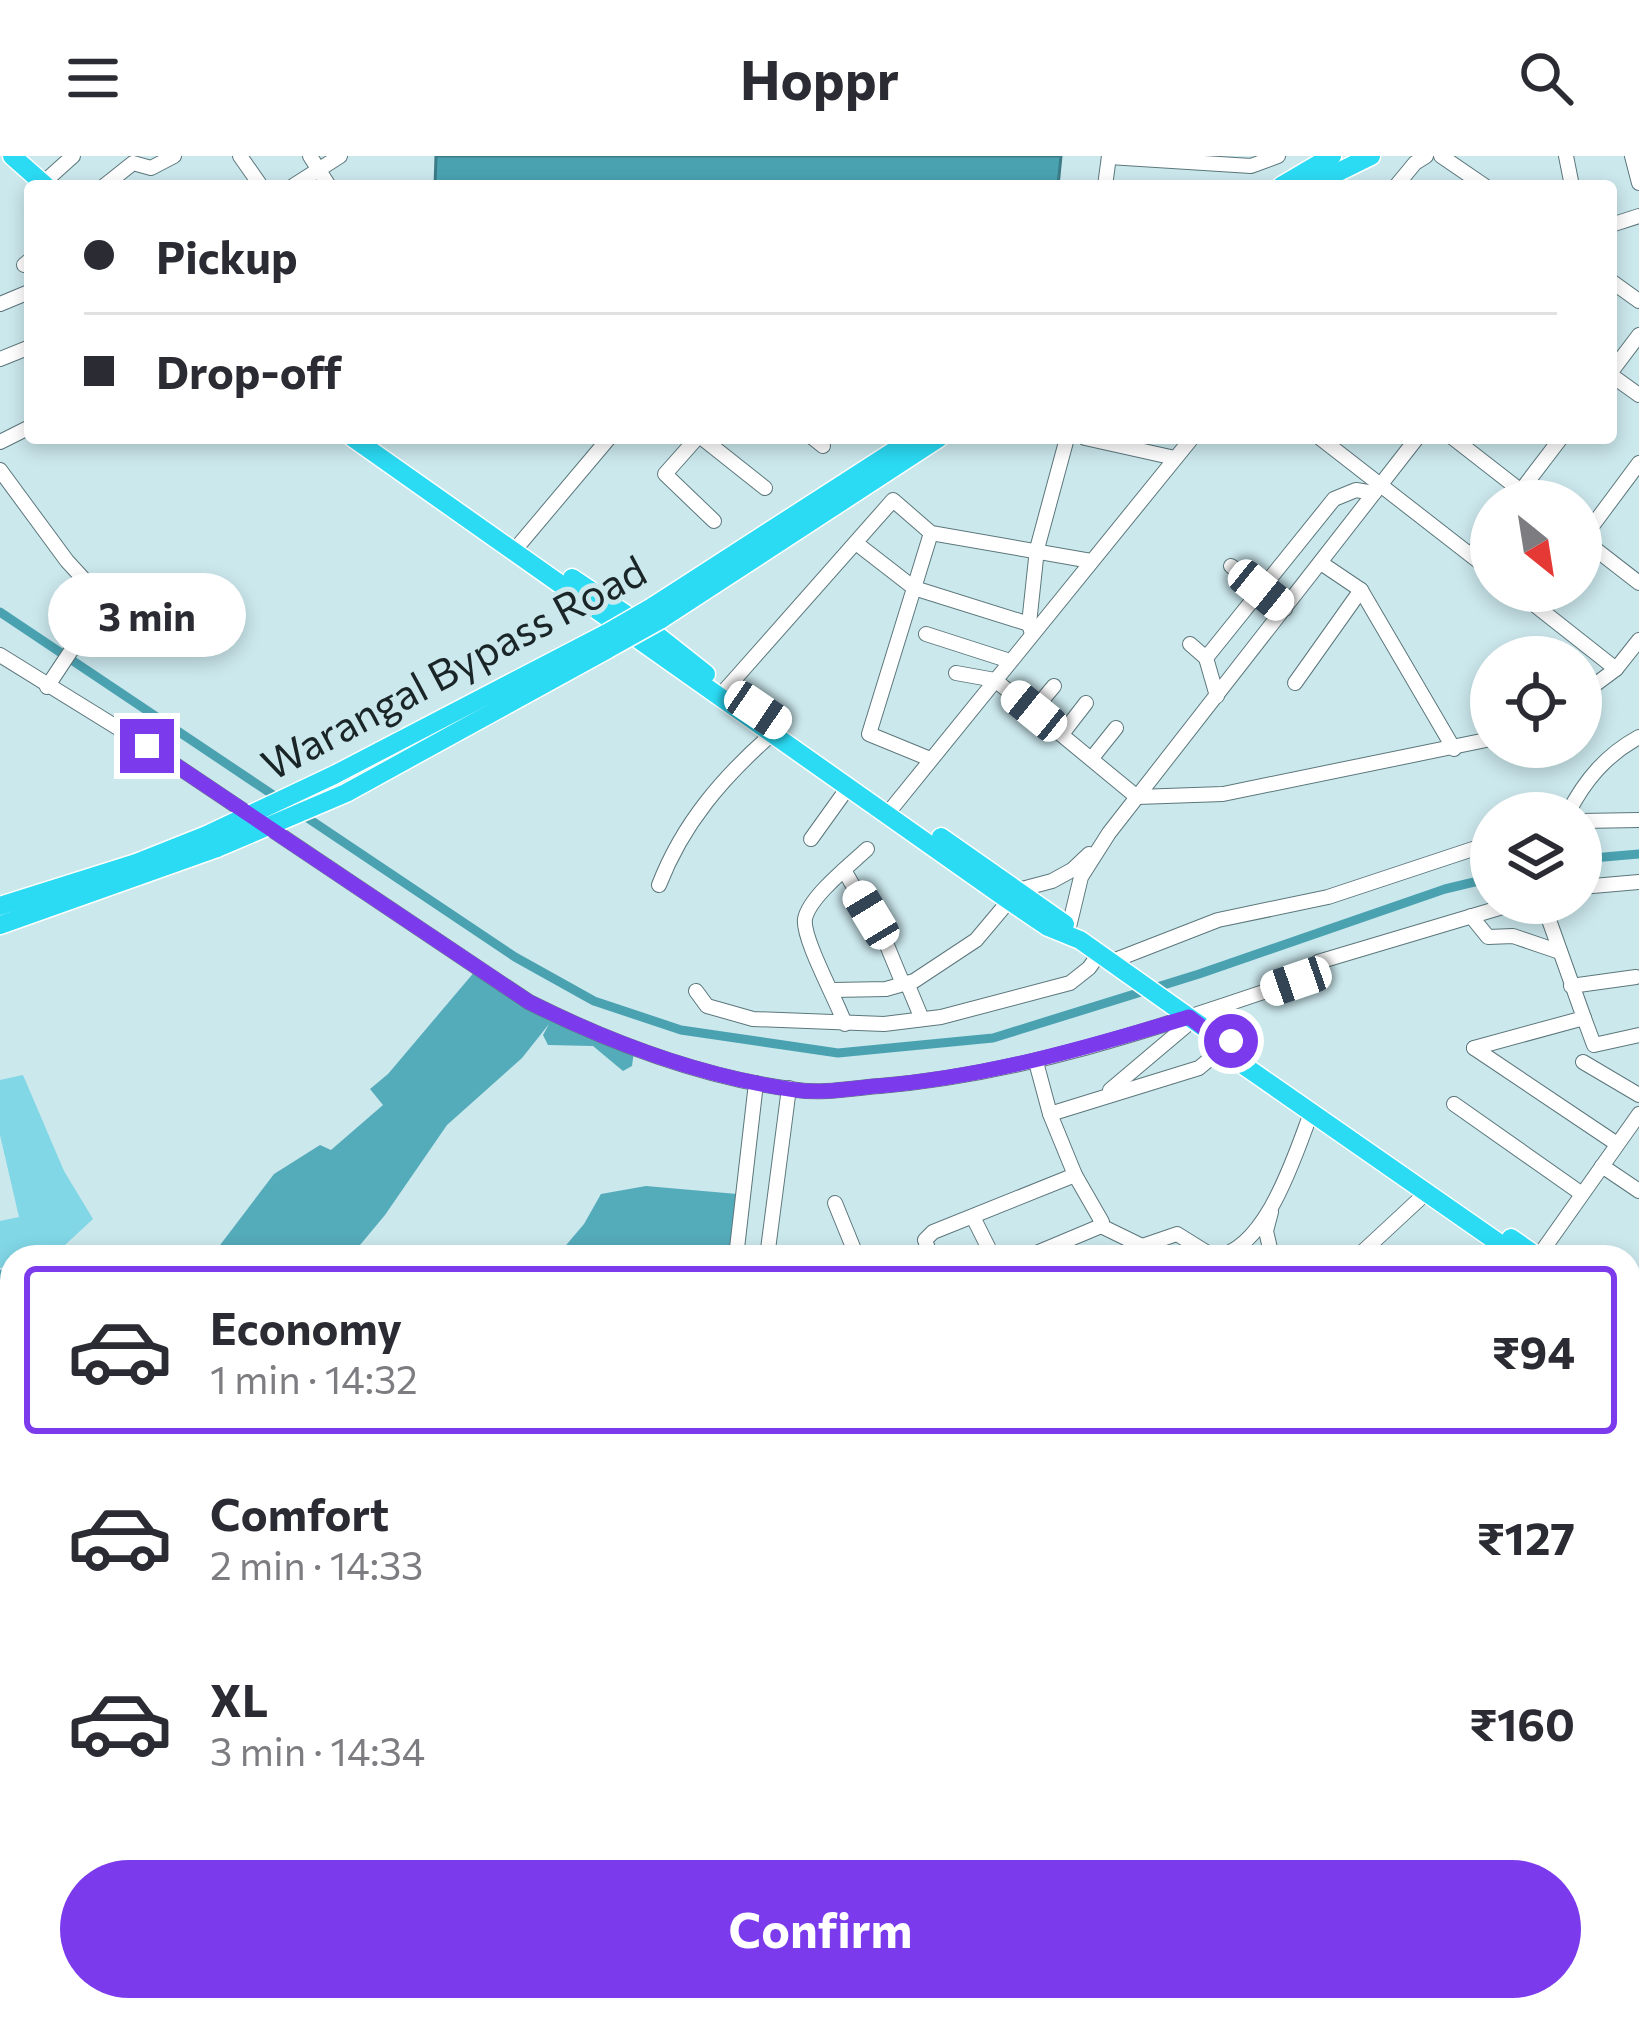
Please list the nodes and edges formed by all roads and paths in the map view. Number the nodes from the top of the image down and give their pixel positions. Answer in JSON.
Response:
{"nodes":[{"id":1,"x":73,"y":156,"type":"edge"},
{"id":2,"x":174,"y":156,"type":"edge"},
{"id":3,"x":340,"y":156,"type":"edge"},
{"id":4,"x":1109,"y":156,"type":"edge"},
{"id":5,"x":1278,"y":156,"type":"edge"},
{"id":6,"x":1332,"y":156,"type":"edge"},
{"id":7,"x":1371,"y":156,"type":"edge"},
{"id":8,"x":1426,"y":156,"type":"edge"},
{"id":9,"x":1441,"y":156,"type":"edge"},
{"id":10,"x":1632,"y":156,"type":"edge"},
{"id":11,"x":0,"y":159,"type":"edge"},
{"id":12,"x":314,"y":163,"type":"edge"},
{"id":13,"x":32,"y":172,"type":"edge"},
{"id":14,"x":112,"y":180,"type":"edge"},
{"id":15,"x":1291,"y":180,"type":"edge"},
{"id":16,"x":1322,"y":180,"type":"edge"},
{"id":17,"x":1402,"y":180,"type":"edge"},
{"id":18,"x":1472,"y":180,"type":"edge"},
{"id":19,"x":1639,"y":183,"type":"edge"},
{"id":20,"x":1639,"y":335,"type":"edge"},
{"id":21,"x":1617,"y":366,"type":"edge"},
{"id":22,"x":361,"y":444,"type":"edge"},
{"id":23,"x":380,"y":444,"type":"edge"},
{"id":24,"x":604,"y":444,"type":"edge"},
{"id":25,"x":693,"y":444,"type":"edge"},
{"id":26,"x":707,"y":444,"type":"edge"},
{"id":27,"x":905,"y":444,"type":"edge"},
{"id":28,"x":929,"y":444,"type":"edge"},
{"id":29,"x":1065,"y":444,"type":"edge"},
{"id":30,"x":1112,"y":444,"type":"edge"},
{"id":31,"x":1187,"y":444,"type":"edge"},
{"id":32,"x":1327,"y":444,"type":"edge"},
{"id":33,"x":1412,"y":444,"type":"edge"},
{"id":34,"x":1460,"y":444,"type":"edge"},
{"id":35,"x":1556,"y":444,"type":"edge"},
{"id":36,"x":1175,"y":458,"type":"junction"},
{"id":37,"x":1639,"y":463,"type":"edge"},
{"id":38,"x":0,"y":470,"type":"edge"},
{"id":39,"x":1499,"y":480,"type":"edge"},
{"id":40,"x":1529,"y":480,"type":"edge"},
{"id":41,"x":765,"y":488,"type":"dead end"},
{"id":42,"x":1378,"y":489,"type":"junction"},
{"id":43,"x":1602,"y":512,"type":"edge"},
{"id":44,"x":714,"y":521,"type":"dead end"},
{"id":45,"x":931,"y":533,"type":"junction"},
{"id":46,"x":856,"y":543,"type":"junction"},
{"id":47,"x":517,"y":547,"type":"junction"},
{"id":48,"x":1037,"y":549,"type":"junction"},
{"id":49,"x":1470,"y":554,"type":"edge"},
{"id":50,"x":1602,"y":554,"type":"edge"},
{"id":51,"x":1091,"y":561,"type":"junction"},
{"id":52,"x":1321,"y":562,"type":"junction"},
{"id":53,"x":1231,"y":566,"type":"dead end"},
{"id":54,"x":1639,"y":583,"type":"edge"},
{"id":55,"x":914,"y":588,"type":"junction"},
{"id":56,"x":1261,"y":590,"type":"junction"},
{"id":57,"x":1361,"y":590,"type":"junction"},
{"id":58,"x":1285,"y":609,"type":"junction"},
{"id":59,"x":1544,"y":612,"type":"edge"},
{"id":60,"x":656,"y":613,"type":"junction"},
{"id":61,"x":1031,"y":629,"type":"junction"},
{"id":62,"x":926,"y":634,"type":"dead end"},
{"id":63,"x":1639,"y":640,"type":"edge"},
{"id":64,"x":607,"y":641,"type":"junction"},
{"id":65,"x":1190,"y":644,"type":"dead end"},
{"id":66,"x":0,"y":655,"type":"edge"},
{"id":67,"x":1206,"y":658,"type":"junction"},
{"id":68,"x":1010,"y":661,"type":"junction"},
{"id":69,"x":1616,"y":669,"type":"junction"},
{"id":70,"x":956,"y":673,"type":"dead end"},
{"id":71,"x":1602,"y":679,"type":"edge"},
{"id":72,"x":51,"y":680,"type":"junction"},
{"id":73,"x":995,"y":680,"type":"junction"},
{"id":74,"x":1295,"y":683,"type":"dead end"},
{"id":75,"x":1054,"y":686,"type":"dead end"},
{"id":76,"x":726,"y":689,"type":"junction"},
{"id":77,"x":1217,"y":696,"type":"junction"},
{"id":78,"x":1086,"y":703,"type":"dead end"},
{"id":79,"x":1034,"y":711,"type":"junction"},
{"id":80,"x":1116,"y":728,"type":"dead end"},
{"id":81,"x":772,"y":733,"type":"junction"},
{"id":82,"x":1062,"y":734,"type":"junction"},
{"id":83,"x":1639,"y":737,"type":"edge"},
{"id":84,"x":1470,"y":744,"type":"edge"},
{"id":85,"x":1454,"y":748,"type":"junction"},
{"id":86,"x":1092,"y":758,"type":"junction"},
{"id":87,"x":930,"y":759,"type":"junction"},
{"id":88,"x":849,"y":786,"type":"junction"},
{"id":89,"x":1579,"y":792,"type":"edge"},
{"id":90,"x":1137,"y":797,"type":"junction"},
{"id":91,"x":891,"y":809,"type":"junction"},
{"id":92,"x":1639,"y":820,"type":"edge"},
{"id":93,"x":1602,"y":821,"type":"edge"},
{"id":94,"x":1109,"y":833,"type":"junction"},
{"id":95,"x":811,"y":839,"type":"dead end"},
{"id":96,"x":213,"y":841,"type":"junction"},
{"id":97,"x":867,"y":849,"type":"dead end"},
{"id":98,"x":1470,"y":850,"type":"edge"},
{"id":99,"x":844,"y":870,"type":"junction"},
{"id":100,"x":1639,"y":882,"type":"edge"},
{"id":101,"x":659,"y":885,"type":"dead end"},
{"id":102,"x":1602,"y":885,"type":"edge"},
{"id":103,"x":1013,"y":895,"type":"junction"},
{"id":104,"x":0,"y":906,"type":"edge"},
{"id":105,"x":1470,"y":916,"type":"edge"},
{"id":106,"x":1477,"y":924,"type":"edge"},
{"id":107,"x":1550,"y":924,"type":"edge"},
{"id":108,"x":0,"y":925,"type":"edge"},
{"id":109,"x":1074,"y":934,"type":"junction"},
{"id":110,"x":1560,"y":952,"type":"junction"},
{"id":111,"x":1110,"y":962,"type":"junction"},
{"id":112,"x":1636,"y":977,"type":"edge"},
{"id":113,"x":905,"y":983,"type":"junction"},
{"id":114,"x":1571,"y":986,"type":"junction"},
{"id":115,"x":833,"y":990,"type":"junction"},
{"id":116,"x":696,"y":992,"type":"dead end"},
{"id":117,"x":1189,"y":1017,"type":"junction"},
{"id":118,"x":1584,"y":1018,"type":"junction"},
{"id":119,"x":922,"y":1019,"type":"junction"},
{"id":120,"x":845,"y":1024,"type":"junction"},
{"id":121,"x":1639,"y":1035,"type":"edge"},
{"id":122,"x":1227,"y":1046,"type":"junction"},
{"id":123,"x":1036,"y":1062,"type":"junction"},
{"id":124,"x":1583,"y":1062,"type":"dead end"},
{"id":125,"x":756,"y":1083,"type":"junction"},
{"id":126,"x":789,"y":1088,"type":"junction"},
{"id":127,"x":1639,"y":1095,"type":"edge"},
{"id":128,"x":1102,"y":1097,"type":"junction"},
{"id":129,"x":1454,"y":1104,"type":"dead end"},
{"id":130,"x":1311,"y":1113,"type":"junction"},
{"id":131,"x":1050,"y":1114,"type":"junction"},
{"id":132,"x":1639,"y":1114,"type":"edge"},
{"id":133,"x":1617,"y":1144,"type":"junction"},
{"id":134,"x":1602,"y":1166,"type":"junction"},
{"id":135,"x":1075,"y":1175,"type":"junction"},
{"id":136,"x":1639,"y":1191,"type":"edge"},
{"id":137,"x":1426,"y":1193,"type":"junction"},
{"id":138,"x":1582,"y":1194,"type":"junction"},
{"id":139,"x":835,"y":1202,"type":"dead end"},
{"id":140,"x":1273,"y":1207,"type":"junction"},
{"id":141,"x":974,"y":1219,"type":"junction"},
{"id":142,"x":1101,"y":1226,"type":"junction"},
{"id":143,"x":737,"y":1245,"type":"edge"},
{"id":144,"x":769,"y":1245,"type":"edge"},
{"id":145,"x":852,"y":1245,"type":"edge"},
{"id":146,"x":925,"y":1245,"type":"edge"},
{"id":147,"x":987,"y":1245,"type":"edge"},
{"id":148,"x":1056,"y":1245,"type":"edge"},
{"id":149,"x":1140,"y":1245,"type":"edge"},
{"id":150,"x":1146,"y":1245,"type":"edge"},
{"id":151,"x":1195,"y":1245,"type":"edge"},
{"id":152,"x":1239,"y":1245,"type":"edge"},
{"id":153,"x":1269,"y":1245,"type":"edge"},
{"id":154,"x":1370,"y":1245,"type":"edge"},
{"id":155,"x":1499,"y":1245,"type":"edge"},
{"id":156,"x":1520,"y":1245,"type":"edge"},
{"id":157,"x":1546,"y":1245,"type":"edge"}],
"edges":[{"from":1,"to":13,"type":"street"},
{"from":2,"to":14,"type":"street"},
{"from":3,"to":12,"type":"street"},
{"from":4,"to":5,"type":"street"},
{"from":6,"to":15,"type":"highway"},
{"from":7,"to":16,"type":"highway"},
{"from":8,"to":17,"type":"street"},
{"from":9,"to":18,"type":"street"},
{"from":10,"to":19,"type":"street"},
{"from":11,"to":13,"type":"highway"},
{"from":20,"to":21,"type":"street"},
{"from":22,"to":47,"type":"highway"},
{"from":23,"to":47,"type":"highway"},
{"from":24,"to":47,"type":"street"},
{"from":25,"to":44,"type":"street"},
{"from":26,"to":41,"type":"street"},
{"from":27,"to":60,"type":"highway","name":"Warangal Bypass Road"},
{"from":28,"to":60,"type":"highway","name":"Warangal Bypass Road"},
{"from":29,"to":48,"type":"street"},
{"from":30,"to":36,"type":"street"},
{"from":31,"to":36,"type":"street"},
{"from":32,"to":42,"type":"street"},
{"from":33,"to":42,"type":"street"},
{"from":34,"to":39,"type":"street"},
{"from":35,"to":40,"type":"street"},
{"from":36,"to":51,"type":"street"},
{"from":37,"to":43,"type":"street"},
{"from":38,"to":72,"type":"street"},
{"from":42,"to":49,"type":"street"},
{"from":42,"to":52,"type":"street"},
{"from":42,"to":56,"type":"street"},
{"from":45,"to":46,"type":"street"},
{"from":45,"to":48,"type":"street"},
{"from":45,"to":55,"type":"street"},
{"from":46,"to":55,"type":"street"},
{"from":46,"to":76,"type":"street"},
{"from":47,"to":76,"type":"highway"},
{"from":47,"to":81,"type":"highway"},
{"from":48,"to":51,"type":"street"},
{"from":48,"to":61,"type":"street"},
{"from":50,"to":54,"type":"street"},
{"from":51,"to":61,"type":"street"},
{"from":52,"to":57,"type":"street"},
{"from":52,"to":58,"type":"street"},
{"from":53,"to":56,"type":"street"},
{"from":55,"to":61,"type":"street"},
{"from":55,"to":87,"type":"street"},
{"from":56,"to":58,"type":"street"},
{"from":56,"to":67,"type":"street"},
{"from":57,"to":74,"type":"street"},
{"from":57,"to":85,"type":"street"},
{"from":58,"to":77,"type":"street"},
{"from":59,"to":69,"type":"street"},
{"from":60,"to":64,"type":"highway","name":"Warangal Bypass Road","bridge":true},
{"from":61,"to":68,"type":"street"},
{"from":62,"to":68,"type":"street"},
{"from":63,"to":69,"type":"street"},
{"from":64,"to":96,"type":"highway","name":"Warangal Bypass Road","bridge":true},
{"from":64,"to":96,"type":"highway","name":"Warangal Bypass Road","bridge":true},
{"from":65,"to":67,"type":"street"},
{"from":66,"to":72,"type":"street"},
{"from":67,"to":77,"type":"street"},
{"from":68,"to":73,"type":"street"},
{"from":69,"to":71,"type":"street"},
{"from":70,"to":73,"type":"street"},
{"from":72,"to":125,"type":"street"},
{"from":73,"to":79,"type":"street"},
{"from":73,"to":87,"type":"street"},
{"from":75,"to":79,"type":"street"},
{"from":76,"to":91,"type":"highway"},
{"from":77,"to":90,"type":"street"},
{"from":78,"to":82,"type":"street"},
{"from":79,"to":82,"type":"street"},
{"from":80,"to":86,"type":"street"},
{"from":81,"to":88,"type":"highway"},
{"from":81,"to":101,"type":"street"},
{"from":82,"to":86,"type":"street"},
{"from":83,"to":89,"type":"street"},
{"from":84,"to":85,"type":"street"},
{"from":85,"to":90,"type":"street"},
{"from":86,"to":90,"type":"street"},
{"from":87,"to":91,"type":"street"},
{"from":88,"to":91,"type":"highway"},
{"from":88,"to":95,"type":"street"},
{"from":90,"to":94,"type":"street"},
{"from":91,"to":103,"type":"highway"},
{"from":92,"to":93,"type":"street"},
{"from":94,"to":103,"type":"street"},
{"from":94,"to":109,"type":"street"},
{"from":96,"to":104,"type":"highway","name":"Warangal Bypass Road"},
{"from":96,"to":108,"type":"highway"},
{"from":97,"to":99,"type":"street"},
{"from":98,"to":111,"type":"street"},
{"from":99,"to":113,"type":"street"},
{"from":99,"to":115,"type":"street"},
{"from":100,"to":102,"type":"street"},
{"from":103,"to":109,"type":"highway"},
{"from":103,"to":113,"type":"street"},
{"from":105,"to":117,"type":"street"},
{"from":106,"to":110,"type":"street"},
{"from":107,"to":110,"type":"street"},
{"from":109,"to":111,"type":"highway"},
{"from":110,"to":114,"type":"street"},
{"from":111,"to":117,"type":"highway"},
{"from":111,"to":119,"type":"street"},
{"from":112,"to":114,"type":"street"},
{"from":113,"to":115,"type":"street"},
{"from":113,"to":119,"type":"street"},
{"from":114,"to":118,"type":"street"},
{"from":115,"to":120,"type":"street"},
{"from":116,"to":120,"type":"street"},
{"from":117,"to":122,"type":"highway"},
{"from":117,"to":123,"type":"street"},
{"from":117,"to":128,"type":"street"},
{"from":118,"to":121,"type":"street"},
{"from":118,"to":133,"type":"street"},
{"from":119,"to":120,"type":"street"},
{"from":122,"to":128,"type":"street"},
{"from":122,"to":130,"type":"highway"},
{"from":122,"to":156,"type":"highway"},
{"from":123,"to":126,"type":"street"},
{"from":123,"to":131,"type":"street"},
{"from":124,"to":127,"type":"street"},
{"from":125,"to":126,"type":"street"},
{"from":125,"to":143,"type":"street"},
{"from":126,"to":144,"type":"street"},
{"from":128,"to":131,"type":"street"},
{"from":129,"to":138,"type":"street"},
{"from":130,"to":137,"type":"highway"},
{"from":130,"to":140,"type":"street"},
{"from":131,"to":135,"type":"street"},
{"from":132,"to":133,"type":"street"},
{"from":133,"to":134,"type":"street"},
{"from":134,"to":136,"type":"street"},
{"from":134,"to":138,"type":"street"},
{"from":135,"to":141,"type":"street"},
{"from":135,"to":142,"type":"street"},
{"from":137,"to":154,"type":"street"},
{"from":137,"to":155,"type":"highway"},
{"from":138,"to":157,"type":"street"},
{"from":139,"to":145,"type":"street"},
{"from":140,"to":152,"type":"street"},
{"from":140,"to":153,"type":"street"},
{"from":141,"to":146,"type":"street"},
{"from":141,"to":147,"type":"street"},
{"from":142,"to":148,"type":"street"},
{"from":142,"to":149,"type":"street"},
{"from":150,"to":151,"type":"street"}]}
